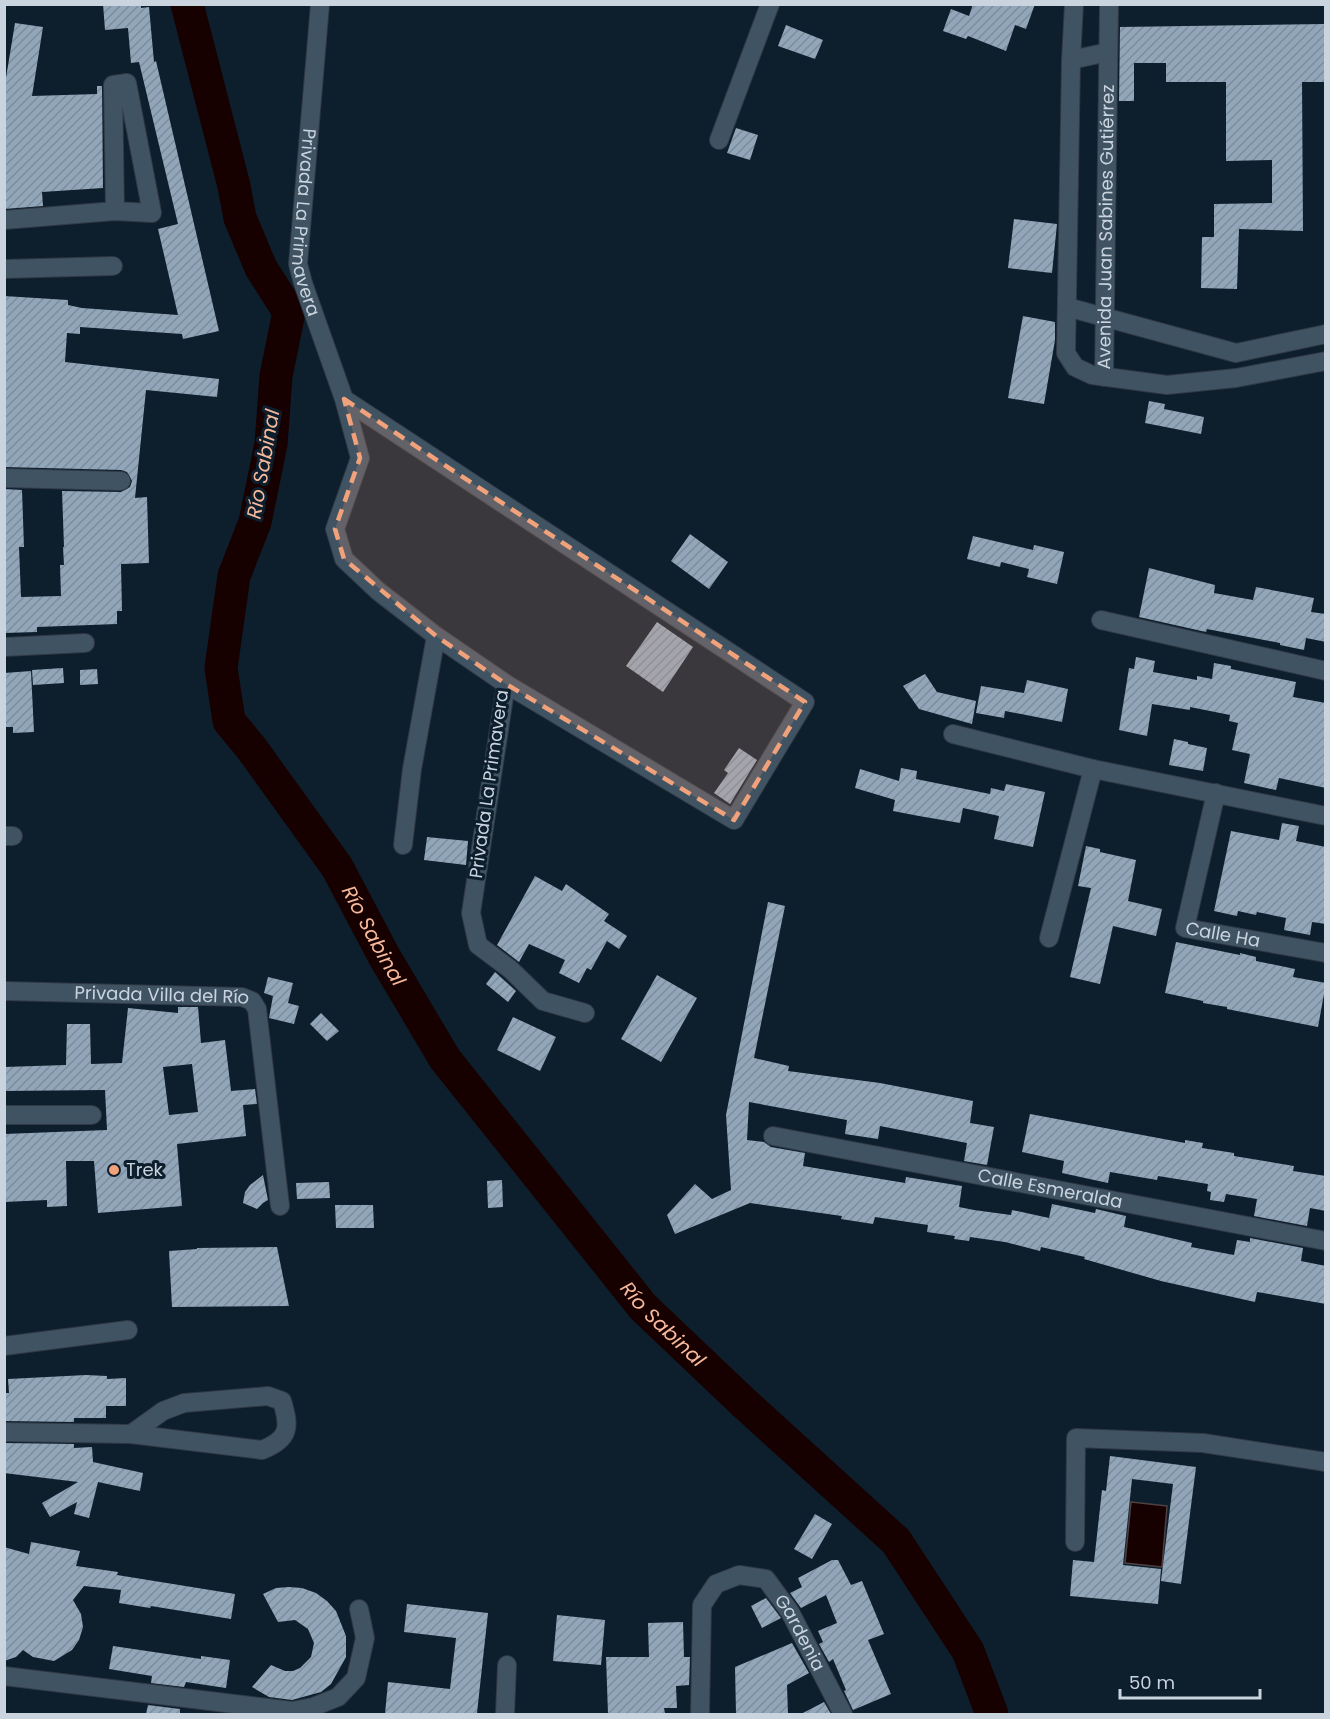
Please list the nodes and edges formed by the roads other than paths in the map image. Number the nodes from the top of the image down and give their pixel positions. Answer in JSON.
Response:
{"nodes":[{"id":1,"x":320,"y":4,"type":"edge"},
{"id":2,"x":770,"y":4,"type":"edge"},
{"id":3,"x":1074,"y":4,"type":"edge"},
{"id":4,"x":1108,"y":4,"type":"edge"},
{"id":5,"x":1108,"y":52,"type":"junction"},
{"id":6,"x":1071,"y":60,"type":"junction"},
{"id":7,"x":719,"y":140,"type":"dead end"},
{"id":8,"x":115,"y":211,"type":"junction"},
{"id":9,"x":4,"y":220,"type":"edge"},
{"id":10,"x":113,"y":266,"type":"dead end"},
{"id":11,"x":4,"y":269,"type":"edge"},
{"id":12,"x":1067,"y":307,"type":"junction"},
{"id":13,"x":1105,"y":316,"type":"junction"},
{"id":14,"x":1326,"y":334,"type":"edge"},
{"id":15,"x":1250,"y":350,"type":"junction"},
{"id":16,"x":1326,"y":361,"type":"edge"},
{"id":17,"x":1252,"y":375,"type":"junction"},
{"id":18,"x":1104,"y":377,"type":"junction"},
{"id":19,"x":344,"y":399,"type":"junction"},
{"id":20,"x":4,"y":478,"type":"edge"},
{"id":21,"x":121,"y":481,"type":"dead end"},
{"id":22,"x":1101,"y":620,"type":"dead end"},
{"id":23,"x":436,"y":636,"type":"junction"},
{"id":24,"x":85,"y":643,"type":"dead end"},
{"id":25,"x":4,"y":647,"type":"edge"},
{"id":26,"x":1326,"y":671,"type":"edge"},
{"id":27,"x":506,"y":684,"type":"junction"},
{"id":28,"x":953,"y":735,"type":"dead end"},
{"id":29,"x":1093,"y":768,"type":"junction"},
{"id":30,"x":1216,"y":793,"type":"junction"},
{"id":31,"x":1326,"y":816,"type":"edge"},
{"id":32,"x":403,"y":845,"type":"dead end"},
{"id":33,"x":1049,"y":939,"type":"dead end"},
{"id":34,"x":1326,"y":953,"type":"edge"},
{"id":35,"x":4,"y":991,"type":"edge"},
{"id":36,"x":585,"y":1013,"type":"dead end"},
{"id":37,"x":92,"y":1114,"type":"dead end"},
{"id":38,"x":4,"y":1115,"type":"edge"},
{"id":39,"x":773,"y":1136,"type":"dead end"},
{"id":40,"x":280,"y":1206,"type":"dead end"},
{"id":41,"x":1326,"y":1241,"type":"edge"},
{"id":42,"x":128,"y":1330,"type":"dead end"},
{"id":43,"x":4,"y":1346,"type":"edge"},
{"id":44,"x":4,"y":1432,"type":"edge"},
{"id":45,"x":131,"y":1434,"type":"junction"},
{"id":46,"x":1326,"y":1462,"type":"edge"},
{"id":47,"x":1075,"y":1542,"type":"dead end"},
{"id":48,"x":359,"y":1609,"type":"dead end"},
{"id":49,"x":507,"y":1665,"type":"dead end"},
{"id":50,"x":4,"y":1676,"type":"edge"},
{"id":51,"x":505,"y":1714,"type":"edge"},
{"id":52,"x":700,"y":1714,"type":"edge"},
{"id":53,"x":843,"y":1714,"type":"edge"}],
"edges":[{"from":1,"to":19,"type":"street","name":"Privada La Primavera"},
{"from":2,"to":7,"type":"street"},
{"from":3,"to":6,"type":"street","name":"Avenida Juan Sabines Gutiérrez"},
{"from":4,"to":5,"type":"street","name":"Avenida Juan Sabines Gutiérrez"},
{"from":5,"to":6,"type":"street"},
{"from":5,"to":13,"type":"street","name":"Avenida Juan Sabines Gutiérrez"},
{"from":6,"to":12,"type":"street","name":"Avenida Juan Sabines Gutiérrez"},
{"from":8,"to":8,"type":"street"},
{"from":8,"to":9,"type":"street"},
{"from":10,"to":11,"type":"street"},
{"from":12,"to":13,"type":"street"},
{"from":12,"to":18,"type":"street","name":"Avenida Juan Sabines Gutiérrez"},
{"from":13,"to":15,"type":"street"},
{"from":13,"to":18,"type":"street","name":"Avenida Juan Sabines Gutiérrez"},
{"from":14,"to":15,"type":"street"},
{"from":15,"to":17,"type":"street"},
{"from":16,"to":17,"type":"street"},
{"from":17,"to":18,"type":"street"},
{"from":19,"to":23,"type":"street","name":"Privada La Primavera"},
{"from":19,"to":27,"type":"street"},
{"from":20,"to":21,"type":"street"},
{"from":22,"to":26,"type":"street"},
{"from":23,"to":27,"type":"street","name":"Privada La Primavera"},
{"from":23,"to":32,"type":"street"},
{"from":24,"to":25,"type":"street"},
{"from":27,"to":36,"type":"street","name":"Privada La Primavera"},
{"from":28,"to":29,"type":"street"},
{"from":29,"to":30,"type":"street"},
{"from":29,"to":33,"type":"street"},
{"from":30,"to":31,"type":"street"},
{"from":30,"to":34,"type":"street","name":"Calle Ha"},
{"from":35,"to":40,"type":"street","name":"Privada Villa del Río"},
{"from":37,"to":38,"type":"street"},
{"from":39,"to":41,"type":"street","name":"Calle Esmeralda"},
{"from":42,"to":43,"type":"street"},
{"from":44,"to":45,"type":"street"},
{"from":45,"to":45,"type":"street"},
{"from":46,"to":47,"type":"street"},
{"from":48,"to":50,"type":"street"},
{"from":49,"to":51,"type":"street"},
{"from":52,"to":53,"type":"street","name":"Gardenia"}]}
